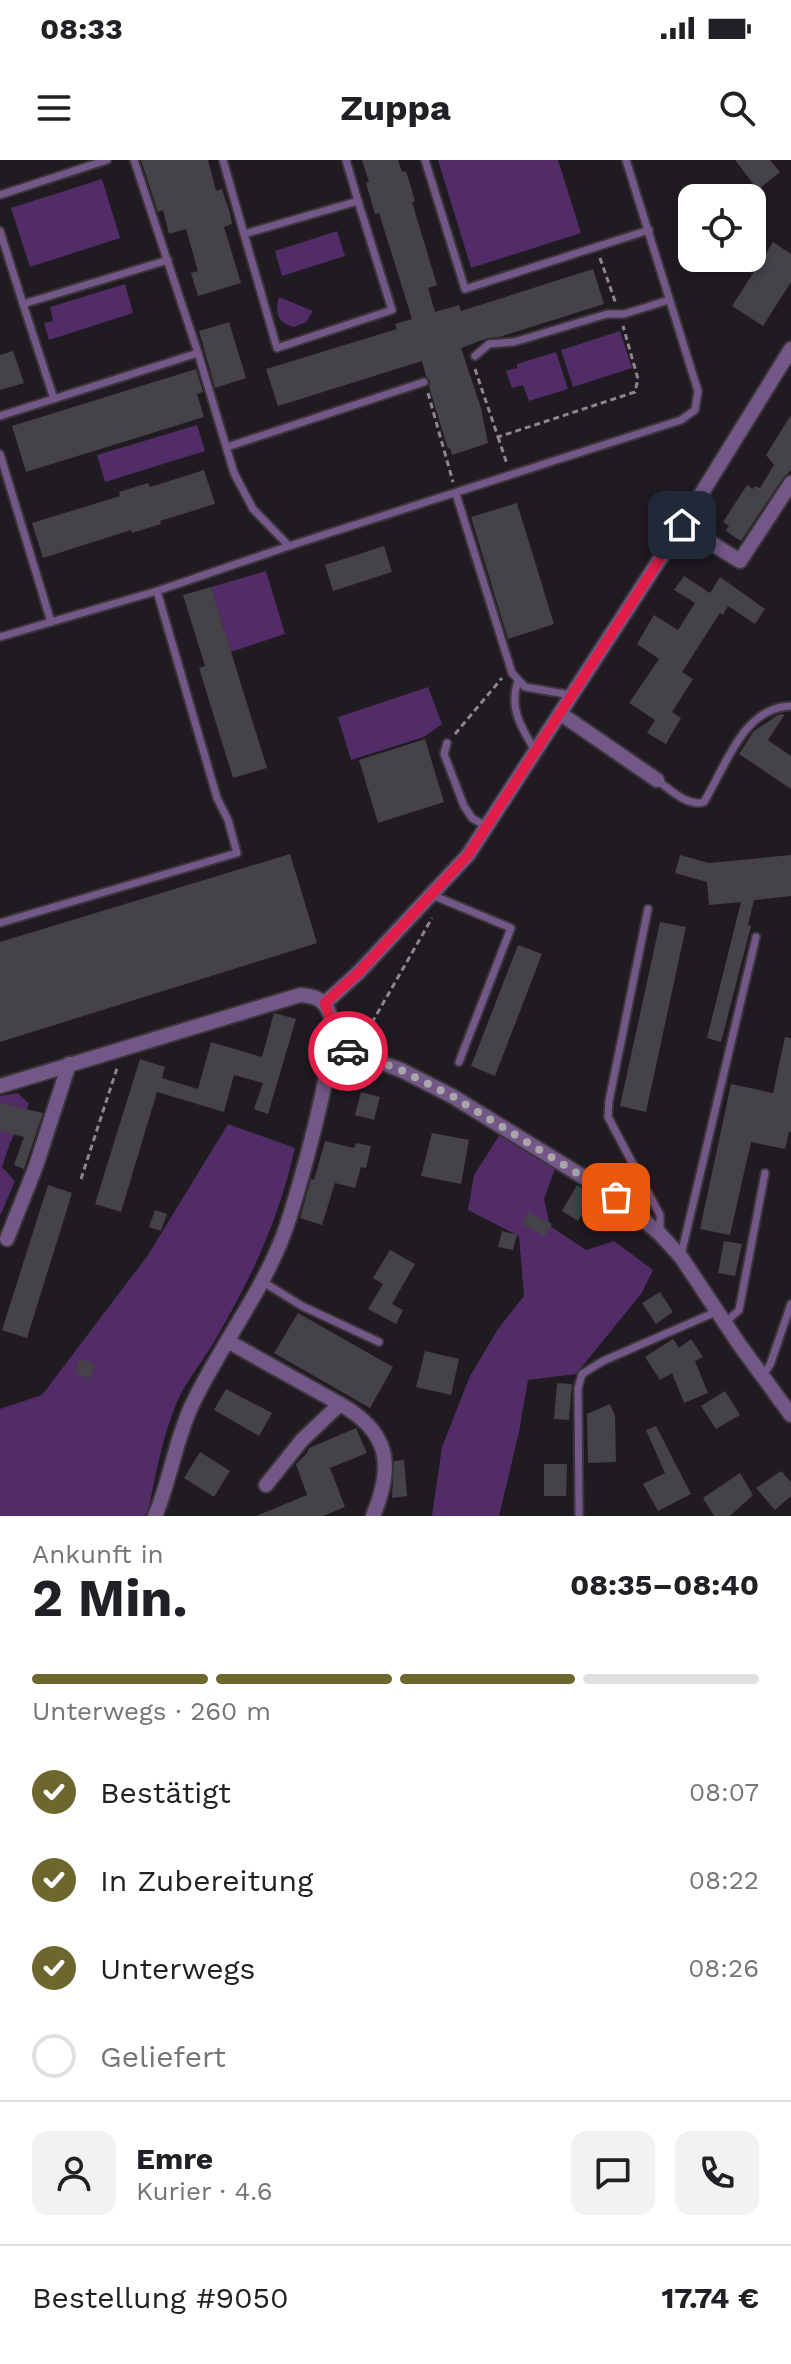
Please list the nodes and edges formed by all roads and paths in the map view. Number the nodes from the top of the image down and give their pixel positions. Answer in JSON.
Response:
{"nodes":[{"id":1,"x":107,"y":160,"type":"edge"},
{"id":2,"x":134,"y":160,"type":"edge"},
{"id":3,"x":223,"y":160,"type":"edge"},
{"id":4,"x":346,"y":160,"type":"edge"},
{"id":5,"x":425,"y":160,"type":"edge"},
{"id":6,"x":626,"y":160,"type":"edge"},
{"id":7,"x":0,"y":195,"type":"edge"},
{"id":8,"x":358,"y":201,"type":"junction"},
{"id":9,"x":649,"y":230,"type":"junction"},
{"id":10,"x":0,"y":231,"type":"edge"},
{"id":11,"x":244,"y":234,"type":"junction"},
{"id":12,"x":596,"y":247,"type":"junction"},
{"id":13,"x":168,"y":260,"type":"junction"},
{"id":14,"x":669,"y":300,"type":"junction"},
{"id":15,"x":23,"y":304,"type":"junction"},
{"id":16,"x":619,"y":315,"type":"junction"},
{"id":17,"x":791,"y":349,"type":"edge"},
{"id":18,"x":198,"y":353,"type":"junction"},
{"id":19,"x":475,"y":356,"type":"joint"},
{"id":20,"x":424,"y":382,"type":"joint"},
{"id":21,"x":54,"y":399,"type":"junction"},
{"id":22,"x":0,"y":416,"type":"edge"},
{"id":23,"x":498,"y":437,"type":"junction"},
{"id":24,"x":227,"y":447,"type":"junction"},
{"id":25,"x":0,"y":454,"type":"edge"},
{"id":26,"x":510,"y":475,"type":"junction"},
{"id":27,"x":0,"y":481,"type":"edge"},
{"id":28,"x":791,"y":483,"type":"edge"},
{"id":29,"x":10,"y":487,"type":"junction"},
{"id":30,"x":456,"y":494,"type":"junction"},
{"id":31,"x":682,"y":525,"type":"junction"},
{"id":32,"x":289,"y":546,"type":"junction"},
{"id":33,"x":157,"y":591,"type":"junction"},
{"id":34,"x":51,"y":622,"type":"junction"},
{"id":35,"x":0,"y":637,"type":"edge"},
{"id":36,"x":510,"y":668,"type":"junction"},
{"id":37,"x":518,"y":681,"type":"junction"},
{"id":38,"x":573,"y":695,"type":"junction"},
{"id":39,"x":791,"y":706,"type":"edge"},
{"id":40,"x":561,"y":714,"type":"junction"},
{"id":41,"x":447,"y":743,"type":"joint"},
{"id":42,"x":536,"y":752,"type":"junction"},
{"id":43,"x":657,"y":780,"type":"joint"},
{"id":44,"x":487,"y":827,"type":"junction"},
{"id":45,"x":436,"y":897,"type":"junction"},
{"id":46,"x":648,"y":909,"type":"dead end"},
{"id":47,"x":0,"y":923,"type":"edge"},
{"id":48,"x":756,"y":937,"type":"dead end"},
{"id":49,"x":325,"y":1003,"type":"junction"},
{"id":50,"x":332,"y":1045,"type":"junction"},
{"id":51,"x":124,"y":1049,"type":"junction"},
{"id":52,"x":354,"y":1053,"type":"junction"},
{"id":53,"x":459,"y":1062,"type":"dead end"},
{"id":54,"x":69,"y":1064,"type":"junction"},
{"id":55,"x":0,"y":1086,"type":"edge"},
{"id":56,"x":765,"y":1173,"type":"dead end"},
{"id":57,"x":81,"y":1179,"type":"dead end"},
{"id":58,"x":660,"y":1234,"type":"junction"},
{"id":59,"x":7,"y":1239,"type":"dead end"},
{"id":60,"x":681,"y":1257,"type":"junction"},
{"id":61,"x":261,"y":1280,"type":"junction"},
{"id":62,"x":791,"y":1304,"type":"edge"},
{"id":63,"x":722,"y":1317,"type":"junction"},
{"id":64,"x":229,"y":1342,"type":"junction"},
{"id":65,"x":379,"y":1342,"type":"dead end"},
{"id":66,"x":762,"y":1376,"type":"junction"},
{"id":67,"x":340,"y":1404,"type":"junction"},
{"id":68,"x":791,"y":1415,"type":"edge"},
{"id":69,"x":266,"y":1485,"type":"dead end"},
{"id":70,"x":155,"y":1516,"type":"edge"},
{"id":71,"x":373,"y":1516,"type":"edge"},
{"id":72,"x":579,"y":1516,"type":"edge"}],
"edges":[{"from":1,"to":7,"type":"lane"},
{"from":2,"to":13,"type":"lane"},
{"from":3,"to":11,"type":"lane"},
{"from":4,"to":8,"type":"lane"},
{"from":5,"to":12,"type":"lane"},
{"from":6,"to":9,"type":"lane"},
{"from":8,"to":11,"type":"lane"},
{"from":8,"to":11,"type":"lane"},
{"from":9,"to":12,"type":"lane"},
{"from":9,"to":14,"type":"lane"},
{"from":10,"to":15,"type":"lane"},
{"from":12,"to":16,"type":"path"},
{"from":13,"to":15,"type":"lane"},
{"from":13,"to":18,"type":"lane"},
{"from":14,"to":16,"type":"lane"},
{"from":14,"to":26,"type":"lane"},
{"from":15,"to":21,"type":"lane"},
{"from":16,"to":19,"type":"lane"},
{"from":16,"to":23,"type":"path"},
{"from":17,"to":31,"type":"street"},
{"from":18,"to":21,"type":"lane"},
{"from":18,"to":24,"type":"lane"},
{"from":19,"to":23,"type":"path"},
{"from":20,"to":24,"type":"lane"},
{"from":20,"to":30,"type":"path"},
{"from":21,"to":22,"type":"lane"},
{"from":23,"to":26,"type":"path"},
{"from":24,"to":32,"type":"lane"},
{"from":25,"to":29,"type":"lane"},
{"from":26,"to":30,"type":"lane"},
{"from":27,"to":29,"type":"lane"},
{"from":28,"to":31,"type":"street"},
{"from":29,"to":34,"type":"lane"},
{"from":30,"to":32,"type":"lane"},
{"from":30,"to":36,"type":"lane"},
{"from":31,"to":38,"type":"street"},
{"from":32,"to":33,"type":"lane"},
{"from":33,"to":34,"type":"lane"},
{"from":33,"to":47,"type":"lane"},
{"from":34,"to":35,"type":"lane"},
{"from":36,"to":37,"type":"lane"},
{"from":36,"to":41,"type":"path"},
{"from":37,"to":38,"type":"lane"},
{"from":37,"to":42,"type":"lane"},
{"from":38,"to":40,"type":"street"},
{"from":39,"to":43,"type":"lane"},
{"from":40,"to":42,"type":"street"},
{"from":40,"to":43,"type":"street"},
{"from":41,"to":44,"type":"lane"},
{"from":42,"to":44,"type":"street"},
{"from":44,"to":45,"type":"street"},
{"from":45,"to":49,"type":"street"},
{"from":45,"to":52,"type":"path"},
{"from":45,"to":53,"type":"lane"},
{"from":46,"to":58,"type":"lane"},
{"from":48,"to":60,"type":"lane"},
{"from":49,"to":50,"type":"street"},
{"from":49,"to":51,"type":"street"},
{"from":50,"to":52,"type":"street"},
{"from":50,"to":61,"type":"street"},
{"from":51,"to":54,"type":"street"},
{"from":51,"to":57,"type":"path"},
{"from":52,"to":58,"type":"street"},
{"from":54,"to":55,"type":"street"},
{"from":54,"to":59,"type":"street"},
{"from":56,"to":63,"type":"lane"},
{"from":58,"to":60,"type":"street"},
{"from":60,"to":63,"type":"street"},
{"from":61,"to":64,"type":"street"},
{"from":61,"to":65,"type":"lane"},
{"from":62,"to":66,"type":"lane"},
{"from":63,"to":66,"type":"street"},
{"from":63,"to":72,"type":"lane"},
{"from":64,"to":67,"type":"street"},
{"from":64,"to":70,"type":"street"},
{"from":66,"to":68,"type":"street"},
{"from":67,"to":69,"type":"street"},
{"from":67,"to":71,"type":"street"}]}
